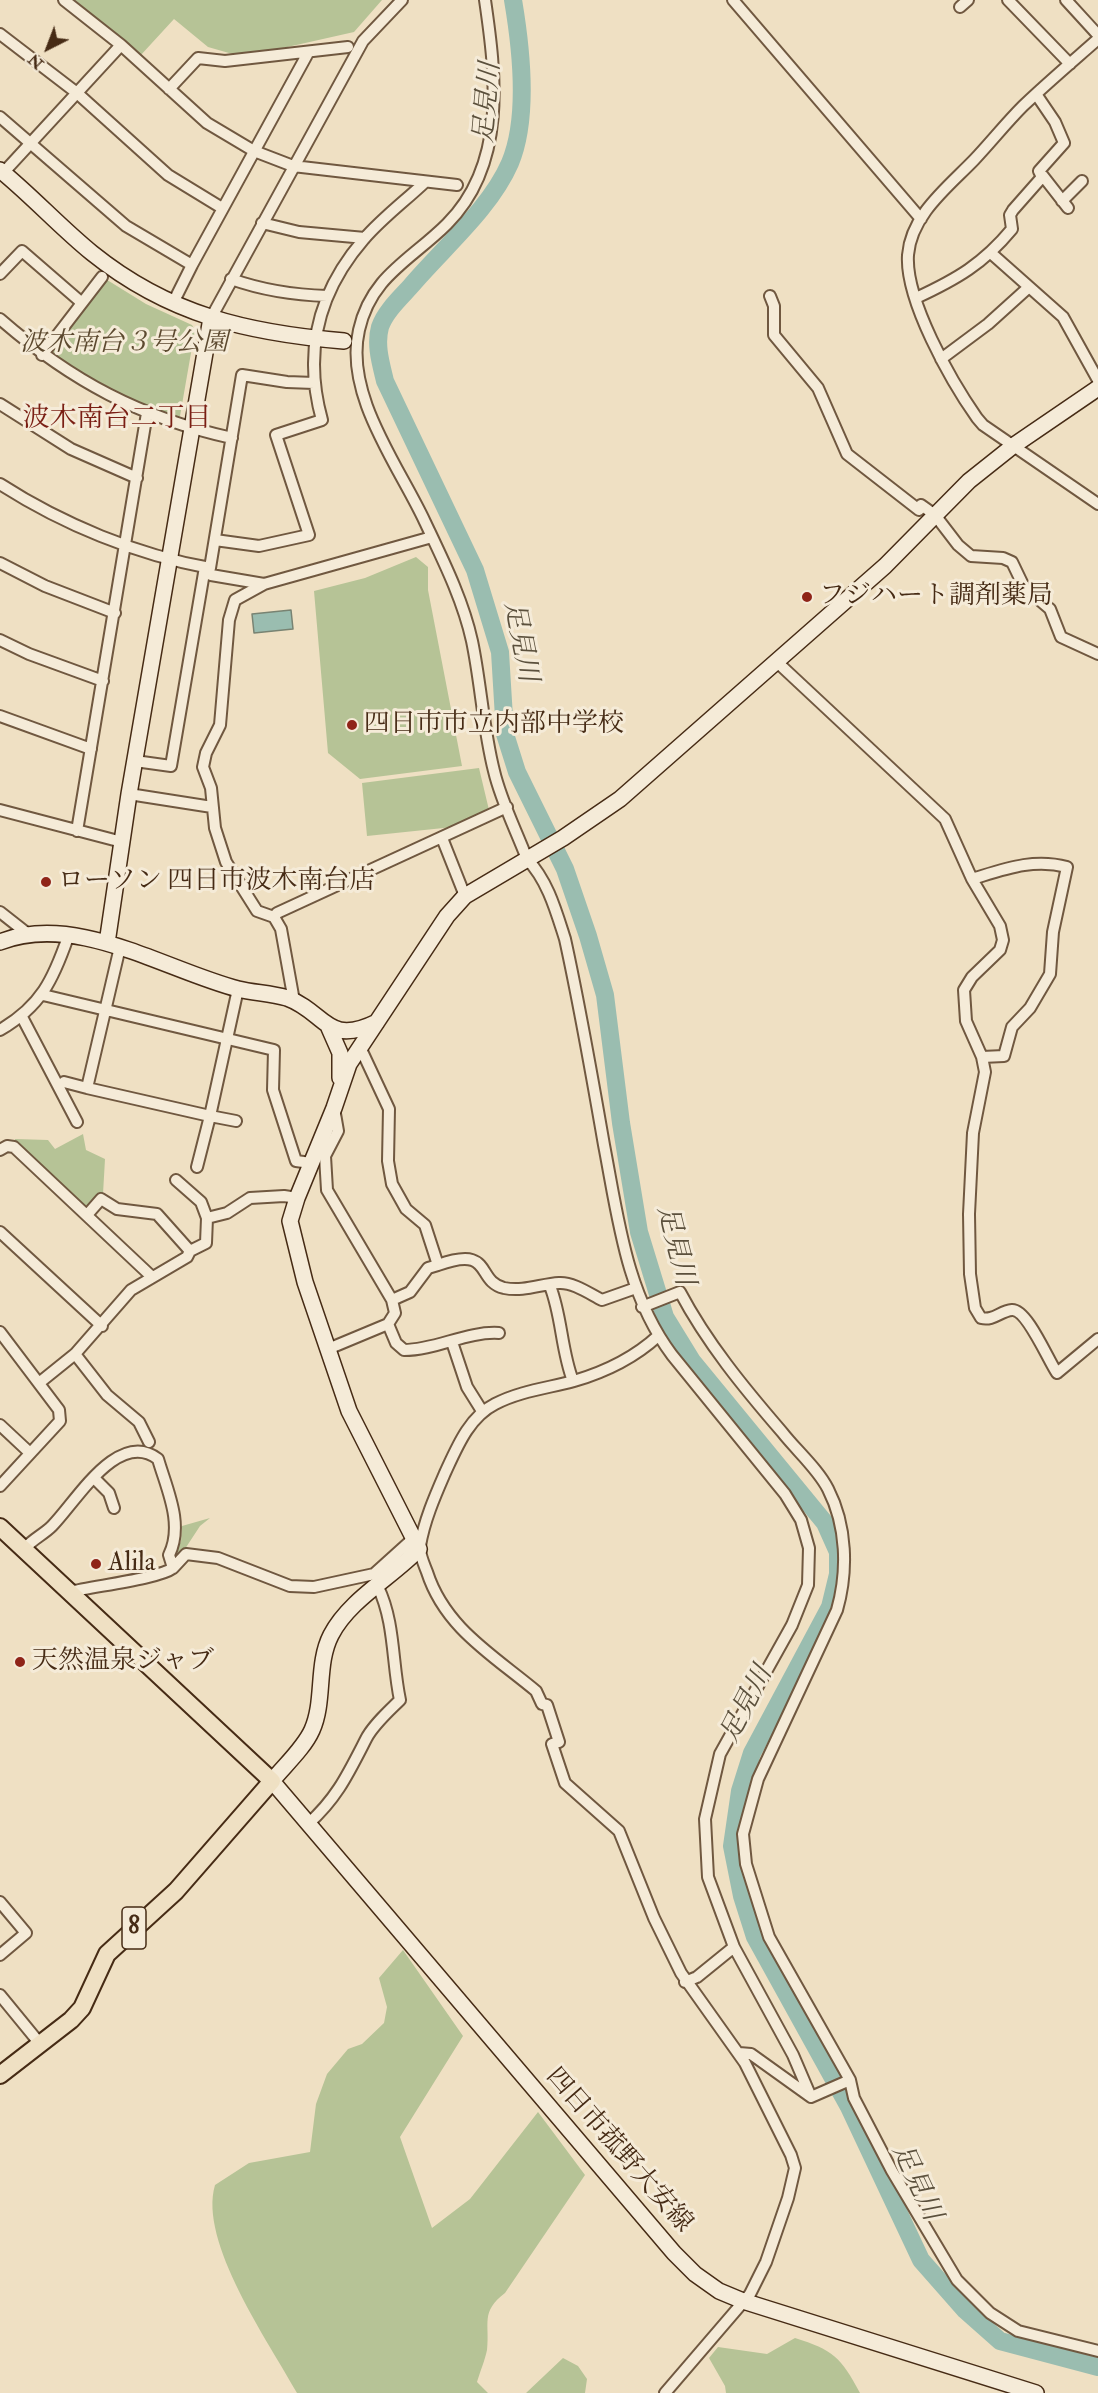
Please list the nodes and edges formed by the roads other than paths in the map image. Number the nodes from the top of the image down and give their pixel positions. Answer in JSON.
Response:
{"nodes":[{"id":1,"x":64,"y":0,"type":"edge"},
{"id":2,"x":402,"y":0,"type":"edge"},
{"id":3,"x":485,"y":0,"type":"edge"},
{"id":4,"x":733,"y":0,"type":"edge"},
{"id":5,"x":1008,"y":0,"type":"edge"},
{"id":6,"x":1066,"y":0,"type":"edge"},
{"id":7,"x":0,"y":34,"type":"edge"},
{"id":8,"x":1098,"y":37,"type":"edge"},
{"id":9,"x":121,"y":45,"type":"junction"},
{"id":10,"x":348,"y":47,"type":"dead end"},
{"id":11,"x":308,"y":53,"type":"junction"},
{"id":12,"x":1070,"y":64,"type":"junction"},
{"id":13,"x":168,"y":89,"type":"junction"},
{"id":14,"x":77,"y":93,"type":"junction"},
{"id":15,"x":1036,"y":94,"type":"junction"},
{"id":16,"x":0,"y":117,"type":"edge"},
{"id":17,"x":32,"y":142,"type":"junction"},
{"id":18,"x":254,"y":152,"type":"junction"},
{"id":19,"x":293,"y":166,"type":"junction"},
{"id":20,"x":1,"y":173,"type":"edge"},
{"id":21,"x":1042,"y":177,"type":"junction"},
{"id":22,"x":1082,"y":181,"type":"dead end"},
{"id":23,"x":425,"y":182,"type":"junction"},
{"id":24,"x":457,"y":185,"type":"dead end"},
{"id":25,"x":222,"y":207,"type":"junction"},
{"id":26,"x":921,"y":219,"type":"junction"},
{"id":27,"x":262,"y":223,"type":"junction"},
{"id":28,"x":365,"y":238,"type":"junction"},
{"id":29,"x":992,"y":254,"type":"junction"},
{"id":30,"x":192,"y":266,"type":"junction"},
{"id":31,"x":0,"y":274,"type":"edge"},
{"id":32,"x":102,"y":277,"type":"dead end"},
{"id":33,"x":231,"y":279,"type":"junction"},
{"id":34,"x":1029,"y":287,"type":"junction"},
{"id":35,"x":177,"y":295,"type":"dead end"},
{"id":36,"x":327,"y":296,"type":"junction"},
{"id":37,"x":770,"y":296,"type":"dead end"},
{"id":38,"x":916,"y":298,"type":"junction"},
{"id":39,"x":82,"y":303,"type":"junction"},
{"id":40,"x":211,"y":318,"type":"junction"},
{"id":41,"x":0,"y":319,"type":"edge"},
{"id":42,"x":314,"y":338,"type":"junction"},
{"id":43,"x":344,"y":341,"type":"dead end"},
{"id":44,"x":42,"y":355,"type":"junction"},
{"id":45,"x":941,"y":359,"type":"junction"},
{"id":46,"x":1096,"y":373,"type":"edge"},
{"id":47,"x":314,"y":383,"type":"junction"},
{"id":48,"x":1098,"y":388,"type":"edge"},
{"id":49,"x":0,"y":404,"type":"edge"},
{"id":50,"x":147,"y":413,"type":"junction"},
{"id":51,"x":192,"y":429,"type":"junction"},
{"id":52,"x":232,"y":438,"type":"junction"},
{"id":53,"x":1013,"y":446,"type":"junction"},
{"id":54,"x":137,"y":478,"type":"junction"},
{"id":55,"x":0,"y":484,"type":"edge"},
{"id":56,"x":1098,"y":504,"type":"edge"},
{"id":57,"x":935,"y":515,"type":"junction"},
{"id":58,"x":432,"y":537,"type":"junction"},
{"id":59,"x":215,"y":540,"type":"junction"},
{"id":60,"x":126,"y":544,"type":"junction"},
{"id":61,"x":170,"y":558,"type":"junction"},
{"id":62,"x":0,"y":563,"type":"edge"},
{"id":63,"x":208,"y":571,"type":"junction"},
{"id":64,"x":264,"y":584,"type":"junction"},
{"id":65,"x":115,"y":613,"type":"junction"},
{"id":66,"x":0,"y":640,"type":"edge"},
{"id":67,"x":1098,"y":654,"type":"edge"},
{"id":68,"x":777,"y":662,"type":"junction"},
{"id":69,"x":103,"y":681,"type":"junction"},
{"id":70,"x":0,"y":716,"type":"edge"},
{"id":71,"x":91,"y":749,"type":"junction"},
{"id":72,"x":135,"y":761,"type":"junction"},
{"id":73,"x":129,"y":794,"type":"junction"},
{"id":74,"x":212,"y":807,"type":"junction"},
{"id":75,"x":507,"y":807,"type":"junction"},
{"id":76,"x":0,"y":810,"type":"edge"},
{"id":77,"x":77,"y":831,"type":"junction"},
{"id":78,"x":442,"y":838,"type":"junction"},
{"id":79,"x":122,"y":842,"type":"junction"},
{"id":80,"x":529,"y":858,"type":"junction"},
{"id":81,"x":972,"y":879,"type":"junction"},
{"id":82,"x":465,"y":896,"type":"junction"},
{"id":83,"x":0,"y":912,"type":"edge"},
{"id":84,"x":274,"y":917,"type":"junction"},
{"id":85,"x":28,"y":934,"type":"junction"},
{"id":86,"x":68,"y":937,"type":"junction"},
{"id":87,"x":0,"y":942,"type":"edge"},
{"id":88,"x":114,"y":945,"type":"junction"},
{"id":89,"x":238,"y":989,"type":"junction"},
{"id":90,"x":43,"y":995,"type":"junction"},
{"id":91,"x":294,"y":1001,"type":"junction"},
{"id":92,"x":106,"y":1010,"type":"junction"},
{"id":93,"x":22,"y":1017,"type":"junction"},
{"id":94,"x":379,"y":1022,"type":"junction"},
{"id":95,"x":329,"y":1028,"type":"junction"},
{"id":96,"x":0,"y":1030,"type":"edge"},
{"id":97,"x":226,"y":1039,"type":"junction"},
{"id":98,"x":360,"y":1047,"type":"junction"},
{"id":99,"x":982,"y":1058,"type":"junction"},
{"id":100,"x":64,"y":1082,"type":"dead end"},
{"id":101,"x":87,"y":1088,"type":"junction"},
{"id":102,"x":339,"y":1090,"type":"junction"},
{"id":103,"x":210,"y":1116,"type":"junction"},
{"id":104,"x":236,"y":1121,"type":"dead end"},
{"id":105,"x":77,"y":1122,"type":"dead end"},
{"id":106,"x":0,"y":1150,"type":"edge"},
{"id":107,"x":317,"y":1157,"type":"junction"},
{"id":108,"x":197,"y":1167,"type":"dead end"},
{"id":109,"x":176,"y":1180,"type":"dead end"},
{"id":110,"x":297,"y":1198,"type":"junction"},
{"id":111,"x":87,"y":1215,"type":"junction"},
{"id":112,"x":207,"y":1218,"type":"junction"},
{"id":113,"x":0,"y":1232,"type":"edge"},
{"id":114,"x":190,"y":1251,"type":"junction"},
{"id":115,"x":438,"y":1265,"type":"junction"},
{"id":116,"x":151,"y":1276,"type":"junction"},
{"id":117,"x":550,"y":1286,"type":"junction"},
{"id":118,"x":636,"y":1288,"type":"junction"},
{"id":119,"x":392,"y":1300,"type":"junction"},
{"id":120,"x":644,"y":1306,"type":"junction"},
{"id":121,"x":388,"y":1324,"type":"junction"},
{"id":122,"x":102,"y":1326,"type":"junction"},
{"id":123,"x":0,"y":1332,"type":"edge"},
{"id":124,"x":499,"y":1333,"type":"dead end"},
{"id":125,"x":658,"y":1336,"type":"junction"},
{"id":126,"x":1098,"y":1339,"type":"edge"},
{"id":127,"x":452,"y":1342,"type":"junction"},
{"id":128,"x":328,"y":1349,"type":"junction"},
{"id":129,"x":75,"y":1354,"type":"junction"},
{"id":130,"x":573,"y":1381,"type":"junction"},
{"id":131,"x":39,"y":1383,"type":"junction"},
{"id":132,"x":482,"y":1411,"type":"junction"},
{"id":133,"x":0,"y":1425,"type":"edge"},
{"id":134,"x":149,"y":1442,"type":"dead end"},
{"id":135,"x":30,"y":1453,"type":"junction"},
{"id":136,"x":94,"y":1478,"type":"junction"},
{"id":137,"x":0,"y":1486,"type":"edge"},
{"id":138,"x":114,"y":1508,"type":"dead end"},
{"id":139,"x":0,"y":1527,"type":"edge"},
{"id":140,"x":417,"y":1543,"type":"junction"},
{"id":141,"x":24,"y":1550,"type":"junction"},
{"id":142,"x":173,"y":1568,"type":"junction"},
{"id":143,"x":378,"y":1587,"type":"junction"},
{"id":144,"x":70,"y":1592,"type":"junction"},
{"id":145,"x":272,"y":1781,"type":"junction"},
{"id":146,"x":308,"y":1824,"type":"junction"},
{"id":147,"x":0,"y":1902,"type":"edge"},
{"id":148,"x":734,"y":1947,"type":"junction"},
{"id":149,"x":0,"y":1955,"type":"edge"},
{"id":150,"x":686,"y":1982,"type":"junction"},
{"id":151,"x":0,"y":1995,"type":"edge"},
{"id":152,"x":41,"y":2045,"type":"junction"},
{"id":153,"x":738,"y":2053,"type":"junction"},
{"id":154,"x":0,"y":2075,"type":"edge"},
{"id":155,"x":850,"y":2080,"type":"junction"},
{"id":156,"x":810,"y":2097,"type":"junction"},
{"id":157,"x":743,"y":2301,"type":"junction"},
{"id":158,"x":1098,"y":2351,"type":"edge"},
{"id":159,"x":665,"y":2393,"type":"edge"},
{"id":160,"x":1036,"y":2393,"type":"edge"}],
"edges":[{"from":1,"to":9,"type":"street"},
{"from":2,"to":19,"type":"street"},
{"from":3,"to":58,"type":"street"},
{"from":4,"to":26,"type":"street"},
{"from":5,"to":12,"type":"street"},
{"from":6,"to":8,"type":"street"},
{"from":7,"to":14,"type":"street"},
{"from":8,"to":12,"type":"street"},
{"from":9,"to":13,"type":"street"},
{"from":9,"to":14,"type":"street"},
{"from":10,"to":11,"type":"street"},
{"from":11,"to":13,"type":"street"},
{"from":11,"to":18,"type":"street"},
{"from":12,"to":15,"type":"street"},
{"from":13,"to":18,"type":"street"},
{"from":14,"to":17,"type":"street"},
{"from":14,"to":25,"type":"street"},
{"from":15,"to":21,"type":"street"},
{"from":15,"to":26,"type":"street"},
{"from":16,"to":17,"type":"street"},
{"from":17,"to":20,"type":"street"},
{"from":17,"to":30,"type":"street"},
{"from":18,"to":19,"type":"street"},
{"from":18,"to":25,"type":"street"},
{"from":19,"to":23,"type":"street"},
{"from":19,"to":27,"type":"street"},
{"from":20,"to":40,"type":"street"},
{"from":21,"to":22,"type":"street"},
{"from":21,"to":29,"type":"street"},
{"from":23,"to":24,"type":"street"},
{"from":23,"to":28,"type":"street"},
{"from":25,"to":30,"type":"street"},
{"from":26,"to":38,"type":"street"},
{"from":27,"to":28,"type":"street"},
{"from":27,"to":33,"type":"street"},
{"from":28,"to":36,"type":"street"},
{"from":29,"to":34,"type":"street"},
{"from":29,"to":38,"type":"street"},
{"from":30,"to":35,"type":"street"},
{"from":31,"to":39,"type":"street"},
{"from":32,"to":39,"type":"street"},
{"from":33,"to":36,"type":"street"},
{"from":33,"to":40,"type":"street"},
{"from":34,"to":45,"type":"street"},
{"from":34,"to":46,"type":"street"},
{"from":36,"to":42,"type":"street"},
{"from":37,"to":57,"type":"street"},
{"from":38,"to":45,"type":"street"},
{"from":39,"to":44,"type":"street"},
{"from":40,"to":42,"type":"street"},
{"from":40,"to":51,"type":"street"},
{"from":41,"to":44,"type":"street"},
{"from":42,"to":43,"type":"street"},
{"from":42,"to":47,"type":"street"},
{"from":44,"to":50,"type":"street"},
{"from":45,"to":53,"type":"street"},
{"from":47,"to":52,"type":"street"},
{"from":47,"to":59,"type":"street"},
{"from":48,"to":53,"type":"street"},
{"from":49,"to":54,"type":"street"},
{"from":50,"to":51,"type":"street"},
{"from":50,"to":54,"type":"street"},
{"from":51,"to":52,"type":"street"},
{"from":51,"to":61,"type":"street"},
{"from":52,"to":59,"type":"street"},
{"from":53,"to":56,"type":"street"},
{"from":53,"to":57,"type":"street"},
{"from":54,"to":60,"type":"street"},
{"from":55,"to":60,"type":"street"},
{"from":57,"to":67,"type":"street"},
{"from":57,"to":68,"type":"street"},
{"from":58,"to":64,"type":"street"},
{"from":58,"to":75,"type":"street"},
{"from":59,"to":63,"type":"street"},
{"from":60,"to":61,"type":"street"},
{"from":60,"to":65,"type":"street"},
{"from":61,"to":63,"type":"street"},
{"from":61,"to":72,"type":"street"},
{"from":62,"to":65,"type":"street"},
{"from":63,"to":64,"type":"street"},
{"from":63,"to":72,"type":"street"},
{"from":64,"to":74,"type":"street"},
{"from":65,"to":69,"type":"street"},
{"from":66,"to":69,"type":"street"},
{"from":68,"to":80,"type":"street"},
{"from":68,"to":81,"type":"street"},
{"from":69,"to":71,"type":"street"},
{"from":70,"to":71,"type":"street"},
{"from":71,"to":77,"type":"street"},
{"from":72,"to":73,"type":"street"},
{"from":73,"to":74,"type":"street"},
{"from":73,"to":79,"type":"street"},
{"from":74,"to":84,"type":"street"},
{"from":75,"to":78,"type":"street"},
{"from":75,"to":80,"type":"street"},
{"from":76,"to":77,"type":"street"},
{"from":77,"to":79,"type":"street"},
{"from":78,"to":82,"type":"street"},
{"from":78,"to":84,"type":"street"},
{"from":79,"to":88,"type":"street"},
{"from":80,"to":82,"type":"street"},
{"from":80,"to":118,"type":"street"},
{"from":81,"to":99,"type":"street"},
{"from":81,"to":99,"type":"street"},
{"from":82,"to":94,"type":"street"},
{"from":83,"to":85,"type":"street"},
{"from":84,"to":91,"type":"street"},
{"from":85,"to":86,"type":"street"},
{"from":85,"to":87,"type":"street"},
{"from":86,"to":88,"type":"street"},
{"from":86,"to":90,"type":"street"},
{"from":88,"to":89,"type":"street"},
{"from":88,"to":92,"type":"street"},
{"from":89,"to":91,"type":"street"},
{"from":89,"to":97,"type":"street"},
{"from":90,"to":92,"type":"street"},
{"from":90,"to":93,"type":"street"},
{"from":91,"to":95,"type":"street"},
{"from":92,"to":97,"type":"street"},
{"from":92,"to":101,"type":"street"},
{"from":93,"to":96,"type":"street"},
{"from":93,"to":105,"type":"street"},
{"from":94,"to":95,"type":"street"},
{"from":94,"to":98,"type":"street"},
{"from":95,"to":102,"type":"street"},
{"from":97,"to":103,"type":"street"},
{"from":97,"to":107,"type":"street"},
{"from":98,"to":102,"type":"street"},
{"from":98,"to":115,"type":"street"},
{"from":99,"to":126,"type":"street"},
{"from":100,"to":101,"type":"street"},
{"from":101,"to":103,"type":"street"},
{"from":102,"to":107,"type":"street"},
{"from":103,"to":104,"type":"street"},
{"from":103,"to":108,"type":"street"},
{"from":106,"to":111,"type":"street"},
{"from":107,"to":110,"type":"street"},
{"from":107,"to":119,"type":"street"},
{"from":109,"to":112,"type":"street"},
{"from":110,"to":112,"type":"street"},
{"from":110,"to":128,"type":"street"},
{"from":111,"to":114,"type":"street"},
{"from":111,"to":116,"type":"street"},
{"from":112,"to":114,"type":"street"},
{"from":113,"to":122,"type":"street"},
{"from":114,"to":116,"type":"street"},
{"from":115,"to":117,"type":"street"},
{"from":115,"to":119,"type":"street"},
{"from":116,"to":122,"type":"street"},
{"from":117,"to":118,"type":"street"},
{"from":117,"to":130,"type":"street"},
{"from":118,"to":120,"type":"street"},
{"from":119,"to":121,"type":"street"},
{"from":120,"to":125,"type":"street"},
{"from":120,"to":155,"type":"street"},
{"from":121,"to":127,"type":"street"},
{"from":121,"to":128,"type":"street"},
{"from":122,"to":129,"type":"street"},
{"from":123,"to":131,"type":"street"},
{"from":124,"to":127,"type":"street"},
{"from":125,"to":130,"type":"street"},
{"from":125,"to":148,"type":"street"},
{"from":127,"to":132,"type":"street"},
{"from":128,"to":140,"type":"street"},
{"from":129,"to":131,"type":"street"},
{"from":129,"to":134,"type":"street"},
{"from":130,"to":132,"type":"street"},
{"from":131,"to":135,"type":"street"},
{"from":132,"to":140,"type":"street"},
{"from":133,"to":135,"type":"street"},
{"from":135,"to":137,"type":"street"},
{"from":136,"to":138,"type":"street"},
{"from":136,"to":141,"type":"street"},
{"from":136,"to":142,"type":"street"},
{"from":139,"to":141,"type":"main road"},
{"from":140,"to":142,"type":"street"},
{"from":140,"to":143,"type":"street"},
{"from":140,"to":150,"type":"street"},
{"from":141,"to":144,"type":"main road"},
{"from":142,"to":144,"type":"street"},
{"from":143,"to":145,"type":"street"},
{"from":143,"to":146,"type":"street"},
{"from":144,"to":145,"type":"main road"},
{"from":145,"to":146,"type":"street","name":"四日市菰野大安線"},
{"from":145,"to":152,"type":"main road","number":"8"},
{"from":146,"to":157,"type":"street","name":"四日市菰野大安線"},
{"from":147,"to":149,"type":"street"},
{"from":148,"to":150,"type":"street"},
{"from":148,"to":156,"type":"street"},
{"from":150,"to":153,"type":"street"},
{"from":151,"to":152,"type":"street"},
{"from":152,"to":154,"type":"main road","number":"8"},
{"from":153,"to":156,"type":"street"},
{"from":153,"to":157,"type":"street"},
{"from":155,"to":156,"type":"street"},
{"from":155,"to":158,"type":"street"},
{"from":157,"to":159,"type":"street"},
{"from":157,"to":160,"type":"street","name":"四日市菰野大安線"}]}
